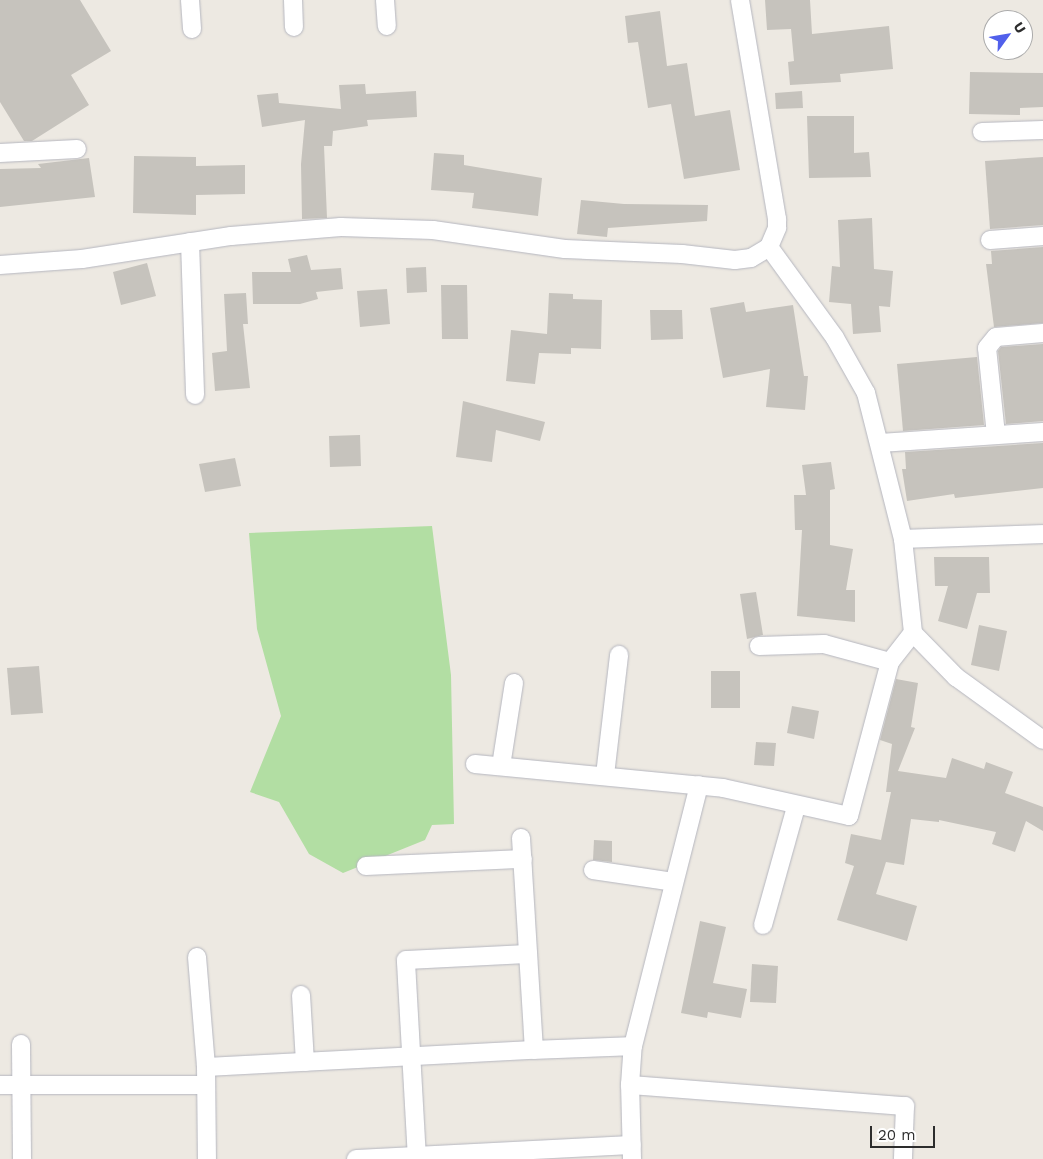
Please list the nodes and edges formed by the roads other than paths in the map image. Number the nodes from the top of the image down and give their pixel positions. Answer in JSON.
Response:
{"nodes":[{"id":1,"x":190,"y":0,"type":"edge"},
{"id":2,"x":292,"y":0,"type":"edge"},
{"id":3,"x":385,"y":0,"type":"edge"},
{"id":4,"x":740,"y":0,"type":"edge"},
{"id":5,"x":387,"y":26,"type":"dead end"},
{"id":6,"x":294,"y":27,"type":"dead end"},
{"id":7,"x":192,"y":29,"type":"dead end"},
{"id":8,"x":1043,"y":130,"type":"edge"},
{"id":9,"x":982,"y":132,"type":"dead end"},
{"id":10,"x":77,"y":149,"type":"dead end"},
{"id":11,"x":0,"y":153,"type":"edge"},
{"id":12,"x":1043,"y":236,"type":"edge"},
{"id":13,"x":990,"y":240,"type":"dead end"},
{"id":14,"x":190,"y":242,"type":"junction"},
{"id":15,"x":769,"y":247,"type":"junction"},
{"id":16,"x":0,"y":265,"type":"edge"},
{"id":17,"x":1043,"y":334,"type":"edge"},
{"id":18,"x":195,"y":395,"type":"dead end"},
{"id":19,"x":1043,"y":432,"type":"edge"},
{"id":20,"x":996,"y":435,"type":"junction"},
{"id":21,"x":880,"y":443,"type":"junction"},
{"id":22,"x":1043,"y":534,"type":"edge"},
{"id":23,"x":903,"y":539,"type":"junction"},
{"id":24,"x":913,"y":633,"type":"junction"},
{"id":25,"x":759,"y":646,"type":"dead end"},
{"id":26,"x":619,"y":655,"type":"dead end"},
{"id":27,"x":890,"y":662,"type":"junction"},
{"id":28,"x":514,"y":683,"type":"dead end"},
{"id":29,"x":1043,"y":740,"type":"edge"},
{"id":30,"x":476,"y":764,"type":"dead end"},
{"id":31,"x":501,"y":766,"type":"junction"},
{"id":32,"x":605,"y":775,"type":"junction"},
{"id":33,"x":699,"y":785,"type":"junction"},
{"id":34,"x":796,"y":807,"type":"junction"},
{"id":35,"x":521,"y":838,"type":"dead end"},
{"id":36,"x":523,"y":858,"type":"junction"},
{"id":37,"x":366,"y":866,"type":"dead end"},
{"id":38,"x":593,"y":870,"type":"dead end"},
{"id":39,"x":673,"y":882,"type":"junction"},
{"id":40,"x":763,"y":924,"type":"dead end"},
{"id":41,"x":528,"y":954,"type":"junction"},
{"id":42,"x":197,"y":957,"type":"dead end"},
{"id":43,"x":301,"y":995,"type":"dead end"},
{"id":44,"x":21,"y":1044,"type":"dead end"},
{"id":45,"x":633,"y":1046,"type":"junction"},
{"id":46,"x":534,"y":1050,"type":"junction"},
{"id":47,"x":412,"y":1057,"type":"junction"},
{"id":48,"x":305,"y":1062,"type":"junction"},
{"id":49,"x":206,"y":1067,"type":"junction"},
{"id":50,"x":630,"y":1084,"type":"junction"},
{"id":51,"x":0,"y":1085,"type":"edge"},
{"id":52,"x":21,"y":1085,"type":"junction"},
{"id":53,"x":206,"y":1085,"type":"junction"},
{"id":54,"x":632,"y":1152,"type":"edge"},
{"id":55,"x":417,"y":1157,"type":"edge"},
{"id":56,"x":22,"y":1159,"type":"edge"},
{"id":57,"x":207,"y":1159,"type":"edge"},
{"id":58,"x":356,"y":1159,"type":"edge"},
{"id":59,"x":903,"y":1159,"type":"edge"}],
"edges":[{"from":1,"to":7,"type":"street"},
{"from":2,"to":6,"type":"street"},
{"from":3,"to":5,"type":"street"},
{"from":4,"to":15,"type":"street"},
{"from":8,"to":9,"type":"street"},
{"from":10,"to":11,"type":"street"},
{"from":12,"to":13,"type":"street"},
{"from":14,"to":15,"type":"street"},
{"from":14,"to":16,"type":"street"},
{"from":14,"to":18,"type":"street"},
{"from":15,"to":21,"type":"street"},
{"from":17,"to":20,"type":"street"},
{"from":19,"to":20,"type":"street"},
{"from":20,"to":21,"type":"street"},
{"from":21,"to":23,"type":"street"},
{"from":22,"to":23,"type":"street"},
{"from":23,"to":24,"type":"street"},
{"from":24,"to":27,"type":"street"},
{"from":24,"to":29,"type":"street"},
{"from":25,"to":27,"type":"street"},
{"from":26,"to":32,"type":"street"},
{"from":27,"to":34,"type":"street"},
{"from":28,"to":31,"type":"street"},
{"from":30,"to":31,"type":"street"},
{"from":31,"to":32,"type":"street"},
{"from":32,"to":33,"type":"street"},
{"from":33,"to":34,"type":"street"},
{"from":33,"to":39,"type":"street"},
{"from":34,"to":40,"type":"street"},
{"from":35,"to":36,"type":"street"},
{"from":36,"to":37,"type":"street"},
{"from":36,"to":41,"type":"street"},
{"from":38,"to":39,"type":"street"},
{"from":39,"to":45,"type":"street"},
{"from":41,"to":46,"type":"street"},
{"from":41,"to":47,"type":"street"},
{"from":42,"to":49,"type":"street"},
{"from":43,"to":48,"type":"street"},
{"from":44,"to":52,"type":"street"},
{"from":45,"to":46,"type":"street"},
{"from":45,"to":50,"type":"street"},
{"from":46,"to":47,"type":"street"},
{"from":47,"to":48,"type":"street"},
{"from":47,"to":55,"type":"street"},
{"from":48,"to":49,"type":"street"},
{"from":49,"to":53,"type":"street"},
{"from":50,"to":54,"type":"street"},
{"from":50,"to":59,"type":"street"},
{"from":51,"to":52,"type":"street"},
{"from":52,"to":53,"type":"street"},
{"from":52,"to":56,"type":"street"},
{"from":53,"to":57,"type":"street"},
{"from":54,"to":55,"type":"street"},
{"from":55,"to":58,"type":"street"}]}
